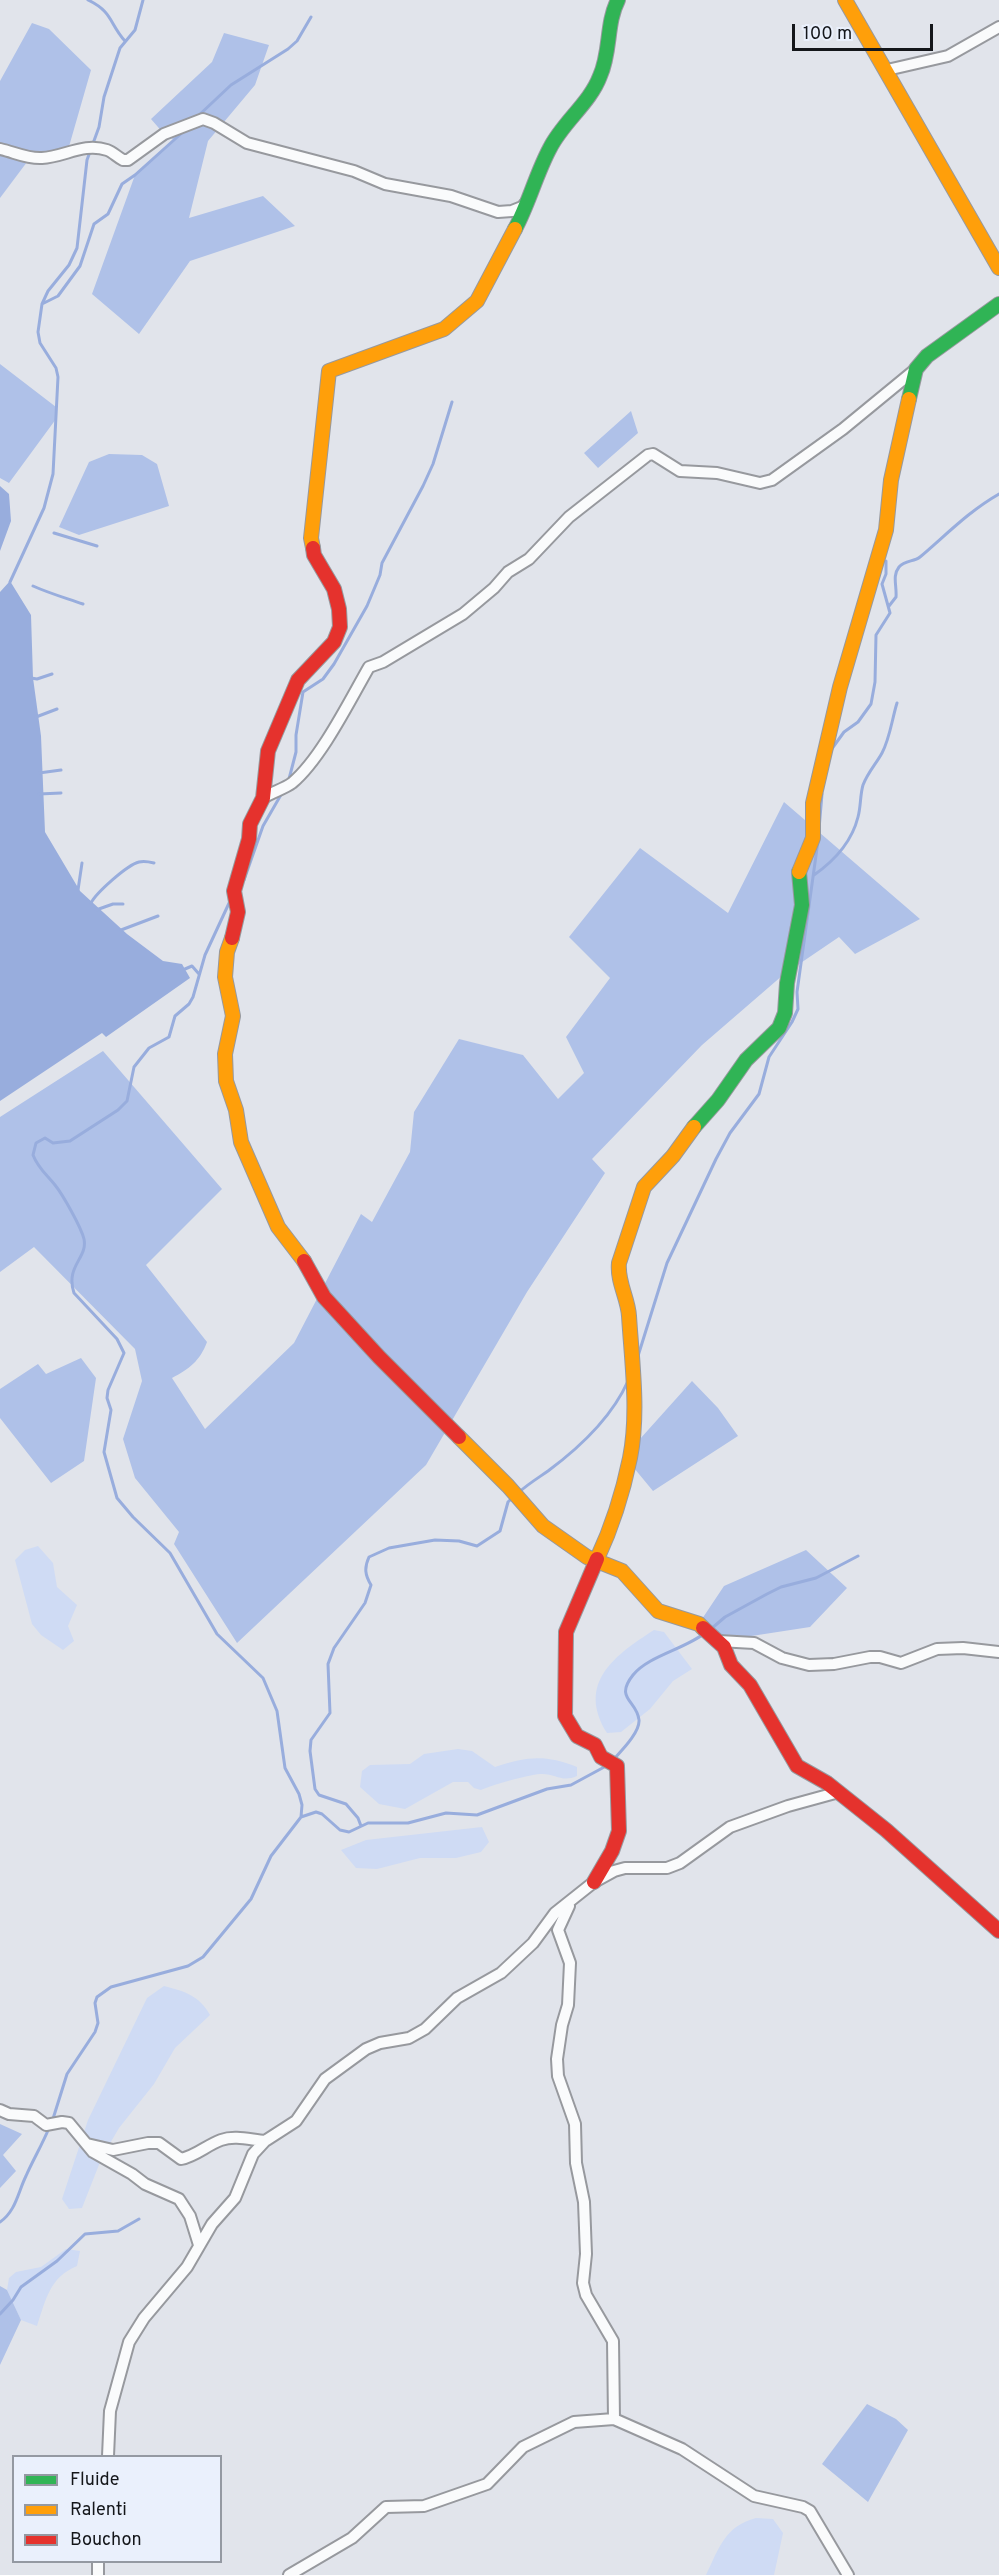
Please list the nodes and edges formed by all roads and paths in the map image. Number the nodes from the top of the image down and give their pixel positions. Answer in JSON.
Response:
{"nodes":[{"id":1,"x":618,"y":0,"type":"edge"},
{"id":2,"x":845,"y":0,"type":"edge"},
{"id":3,"x":999,"y":27,"type":"edge"},
{"id":4,"x":887,"y":70,"type":"junction"},
{"id":5,"x":0,"y":149,"type":"edge"},
{"id":6,"x":531,"y":197,"type":"junction"},
{"id":7,"x":999,"y":268,"type":"edge"},
{"id":8,"x":999,"y":304,"type":"edge"},
{"id":9,"x":916,"y":369,"type":"junction"},
{"id":10,"x":263,"y":798,"type":"junction"},
{"id":11,"x":597,"y":1560,"type":"junction"},
{"id":12,"x":719,"y":1641,"type":"junction"},
{"id":13,"x":999,"y":1652,"type":"edge"},
{"id":14,"x":839,"y":1792,"type":"junction"},
{"id":15,"x":594,"y":1882,"type":"junction"},
{"id":16,"x":573,"y":1899,"type":"junction"},
{"id":17,"x":999,"y":1931,"type":"edge"},
{"id":18,"x":0,"y":2109,"type":"edge"},
{"id":19,"x":265,"y":2141,"type":"junction"},
{"id":20,"x":87,"y":2144,"type":"junction"},
{"id":21,"x":199,"y":2245,"type":"junction"},
{"id":22,"x":614,"y":2419,"type":"junction"},
{"id":23,"x":108,"y":2455,"type":"edge"},
{"id":24,"x":289,"y":2575,"type":"edge"},
{"id":25,"x":848,"y":2575,"type":"edge"}],
"edges":[{"from":1,"to":6,"type":"street"},
{"from":2,"to":4,"type":"street"},
{"from":3,"to":4,"type":"street"},
{"from":4,"to":7,"type":"street"},
{"from":5,"to":6,"type":"street"},
{"from":6,"to":10,"type":"street"},
{"from":8,"to":9,"type":"street"},
{"from":9,"to":10,"type":"street"},
{"from":9,"to":11,"type":"street"},
{"from":10,"to":11,"type":"street"},
{"from":11,"to":12,"type":"street"},
{"from":11,"to":15,"type":"street"},
{"from":12,"to":13,"type":"street"},
{"from":12,"to":14,"type":"street"},
{"from":14,"to":15,"type":"street"},
{"from":14,"to":17,"type":"street"},
{"from":15,"to":16,"type":"street"},
{"from":16,"to":19,"type":"street"},
{"from":16,"to":22,"type":"street"},
{"from":18,"to":20,"type":"street"},
{"from":19,"to":20,"type":"street"},
{"from":19,"to":21,"type":"street"},
{"from":20,"to":21,"type":"street"},
{"from":21,"to":23,"type":"street"},
{"from":22,"to":24,"type":"street"},
{"from":22,"to":25,"type":"street"}]}
